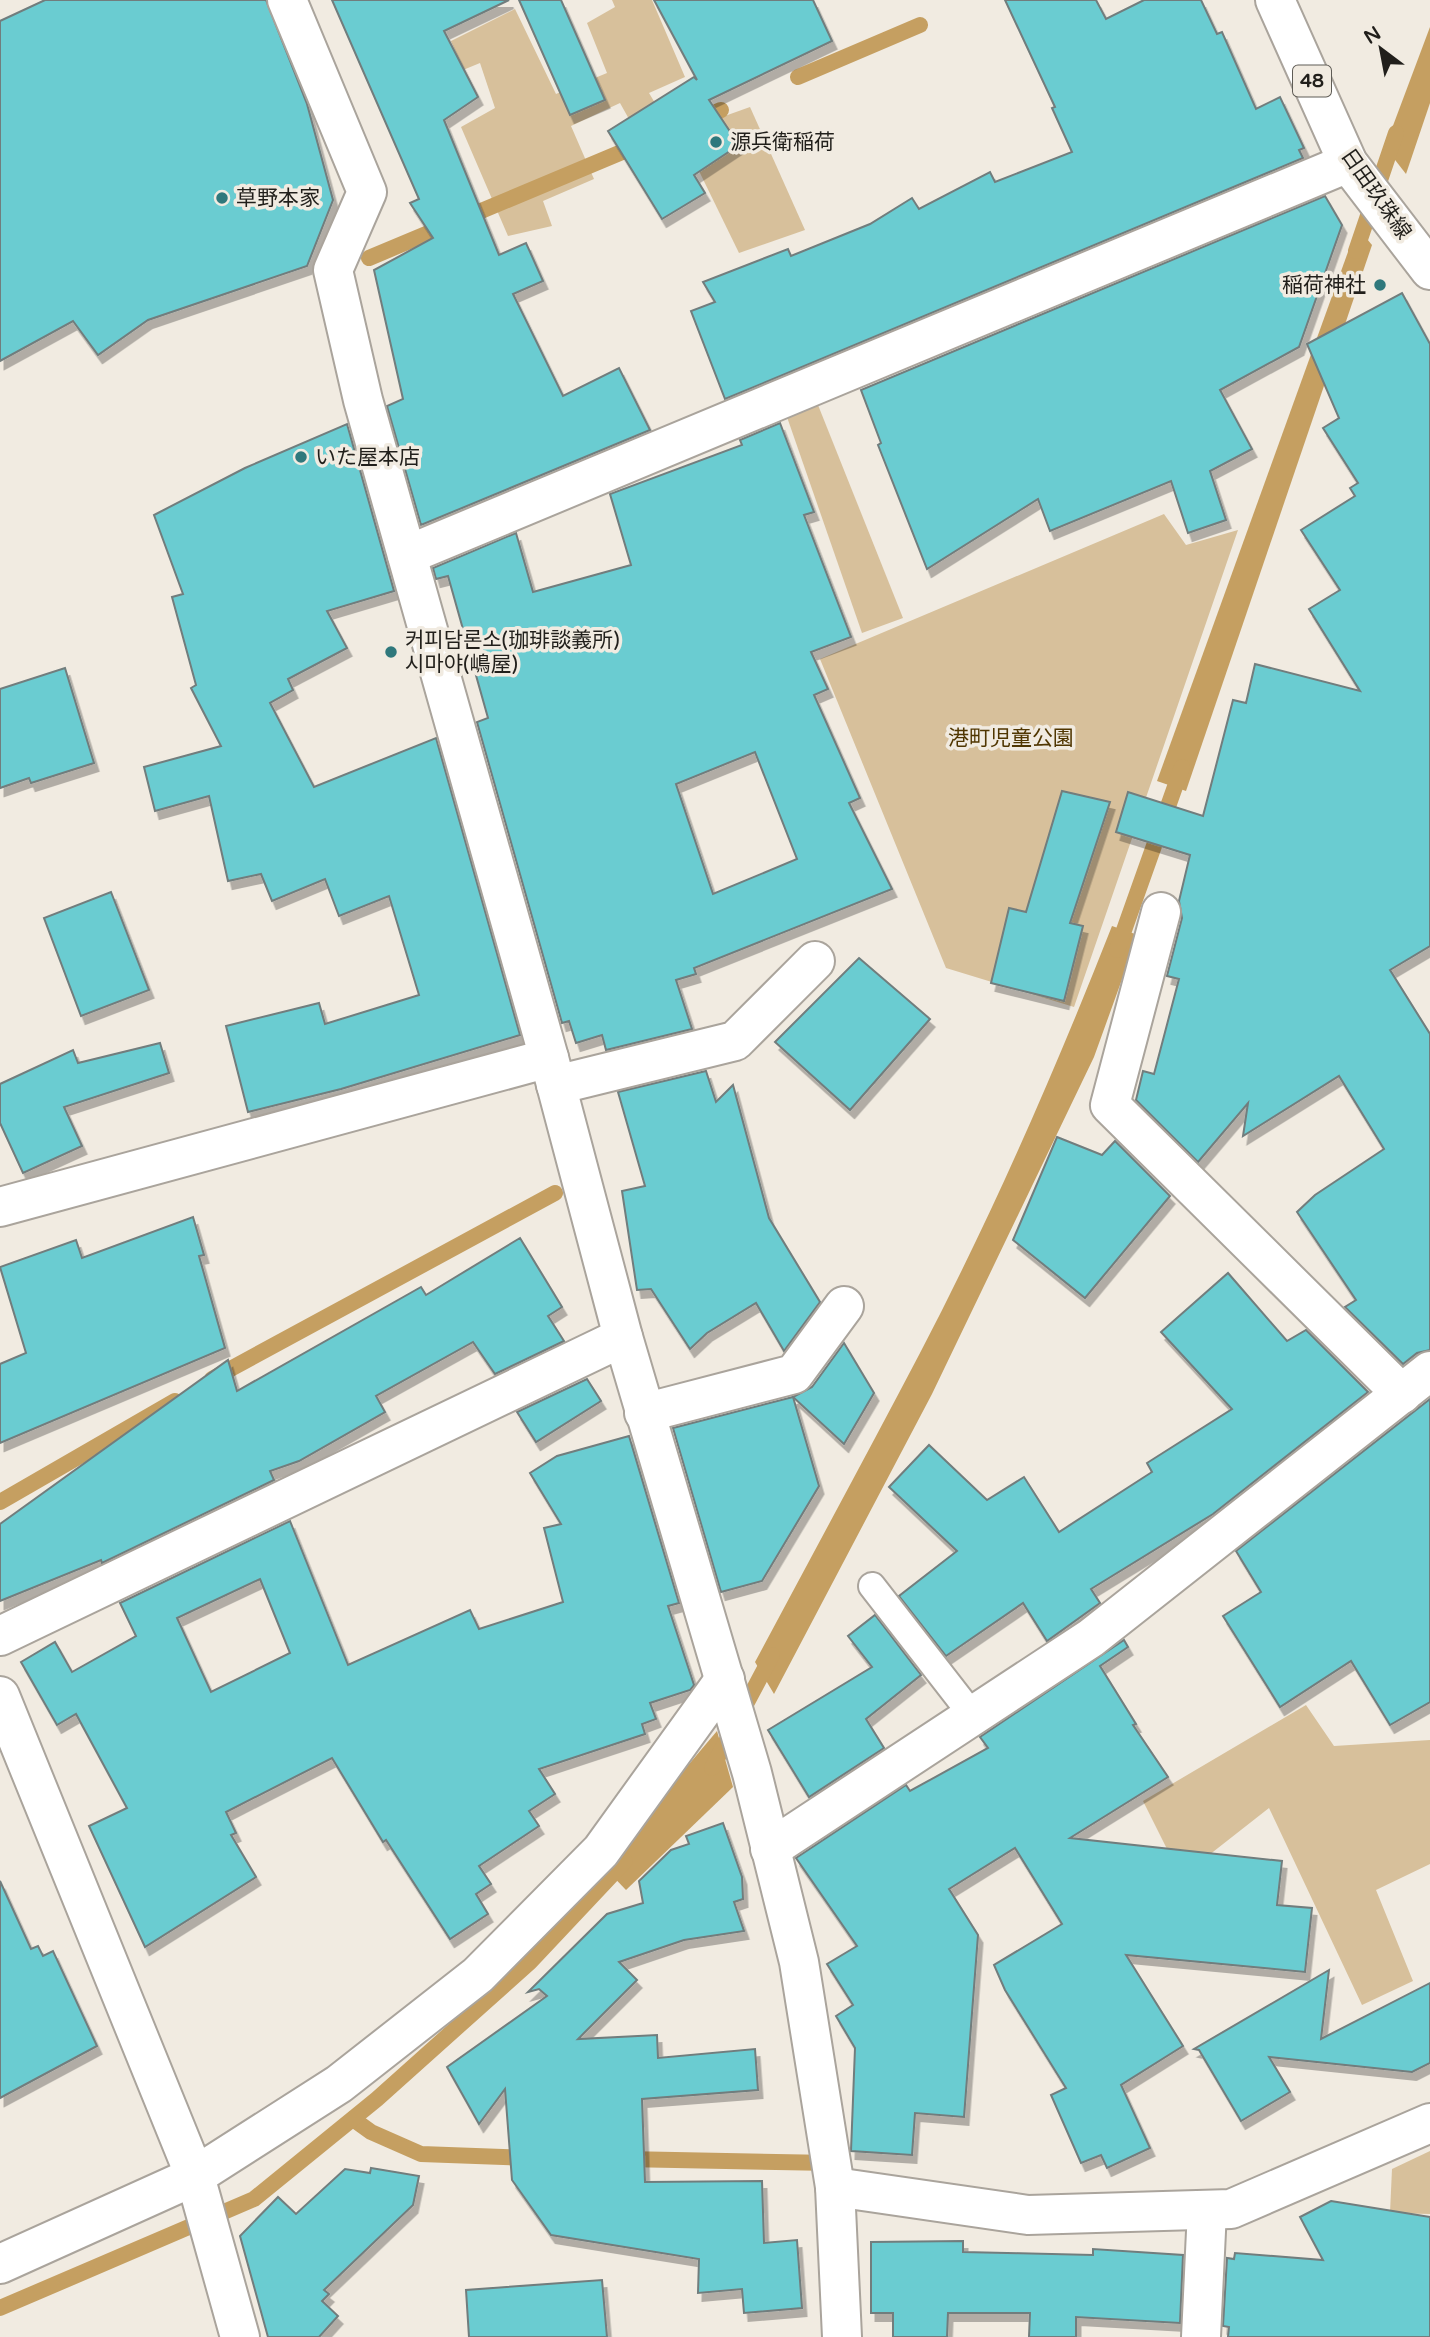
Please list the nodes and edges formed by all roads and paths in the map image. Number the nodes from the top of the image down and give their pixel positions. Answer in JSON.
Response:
{"nodes":[{"id":1,"x":287,"y":0,"type":"edge"},
{"id":2,"x":1275,"y":0,"type":"edge"},
{"id":3,"x":1348,"y":163,"type":"junction"},
{"id":4,"x":1430,"y":270,"type":"edge"},
{"id":5,"x":407,"y":555,"type":"junction"},
{"id":6,"x":1161,"y":912,"type":"dead end"},
{"id":7,"x":815,"y":961,"type":"dead end"},
{"id":8,"x":552,"y":1072,"type":"junction"},
{"id":9,"x":0,"y":1208,"type":"edge"},
{"id":10,"x":844,"y":1306,"type":"dead end"},
{"id":11,"x":622,"y":1337,"type":"junction"},
{"id":12,"x":1416,"y":1383,"type":"edge"},
{"id":13,"x":644,"y":1413,"type":"junction"},
{"id":14,"x":872,"y":1586,"type":"dead end"},
{"id":15,"x":0,"y":1636,"type":"edge"},
{"id":16,"x":725,"y":1679,"type":"junction"},
{"id":17,"x":0,"y":1696,"type":"edge"},
{"id":18,"x":973,"y":1716,"type":"junction"},
{"id":19,"x":770,"y":1850,"type":"junction"},
{"id":20,"x":1430,"y":2123,"type":"edge"},
{"id":21,"x":195,"y":2176,"type":"junction"},
{"id":22,"x":835,"y":2187,"type":"junction"},
{"id":23,"x":1208,"y":2210,"type":"junction"},
{"id":24,"x":0,"y":2264,"type":"edge"},
{"id":25,"x":240,"y":2337,"type":"edge"},
{"id":26,"x":842,"y":2337,"type":"edge"},
{"id":27,"x":1201,"y":2337,"type":"edge"}],
"edges":[{"from":1,"to":5,"type":"street"},
{"from":2,"to":3,"type":"street","name":"日田玖珠線","number":"48"},
{"from":3,"to":4,"type":"street","name":"日田玖珠線","number":"48"},
{"from":3,"to":5,"type":"street"},
{"from":5,"to":8,"type":"street"},
{"from":6,"to":12,"type":"street"},
{"from":7,"to":8,"type":"street"},
{"from":8,"to":9,"type":"street"},
{"from":8,"to":11,"type":"street"},
{"from":10,"to":13,"type":"street"},
{"from":11,"to":13,"type":"street"},
{"from":11,"to":15,"type":"street"},
{"from":12,"to":18,"type":"street"},
{"from":13,"to":16,"type":"street"},
{"from":14,"to":18,"type":"lane"},
{"from":16,"to":19,"type":"street"},
{"from":16,"to":21,"type":"street"},
{"from":17,"to":21,"type":"street"},
{"from":18,"to":19,"type":"street"},
{"from":19,"to":22,"type":"street"},
{"from":20,"to":23,"type":"street"},
{"from":21,"to":24,"type":"street"},
{"from":21,"to":25,"type":"street"},
{"from":22,"to":23,"type":"street"},
{"from":22,"to":26,"type":"street"},
{"from":23,"to":27,"type":"street"}]}
